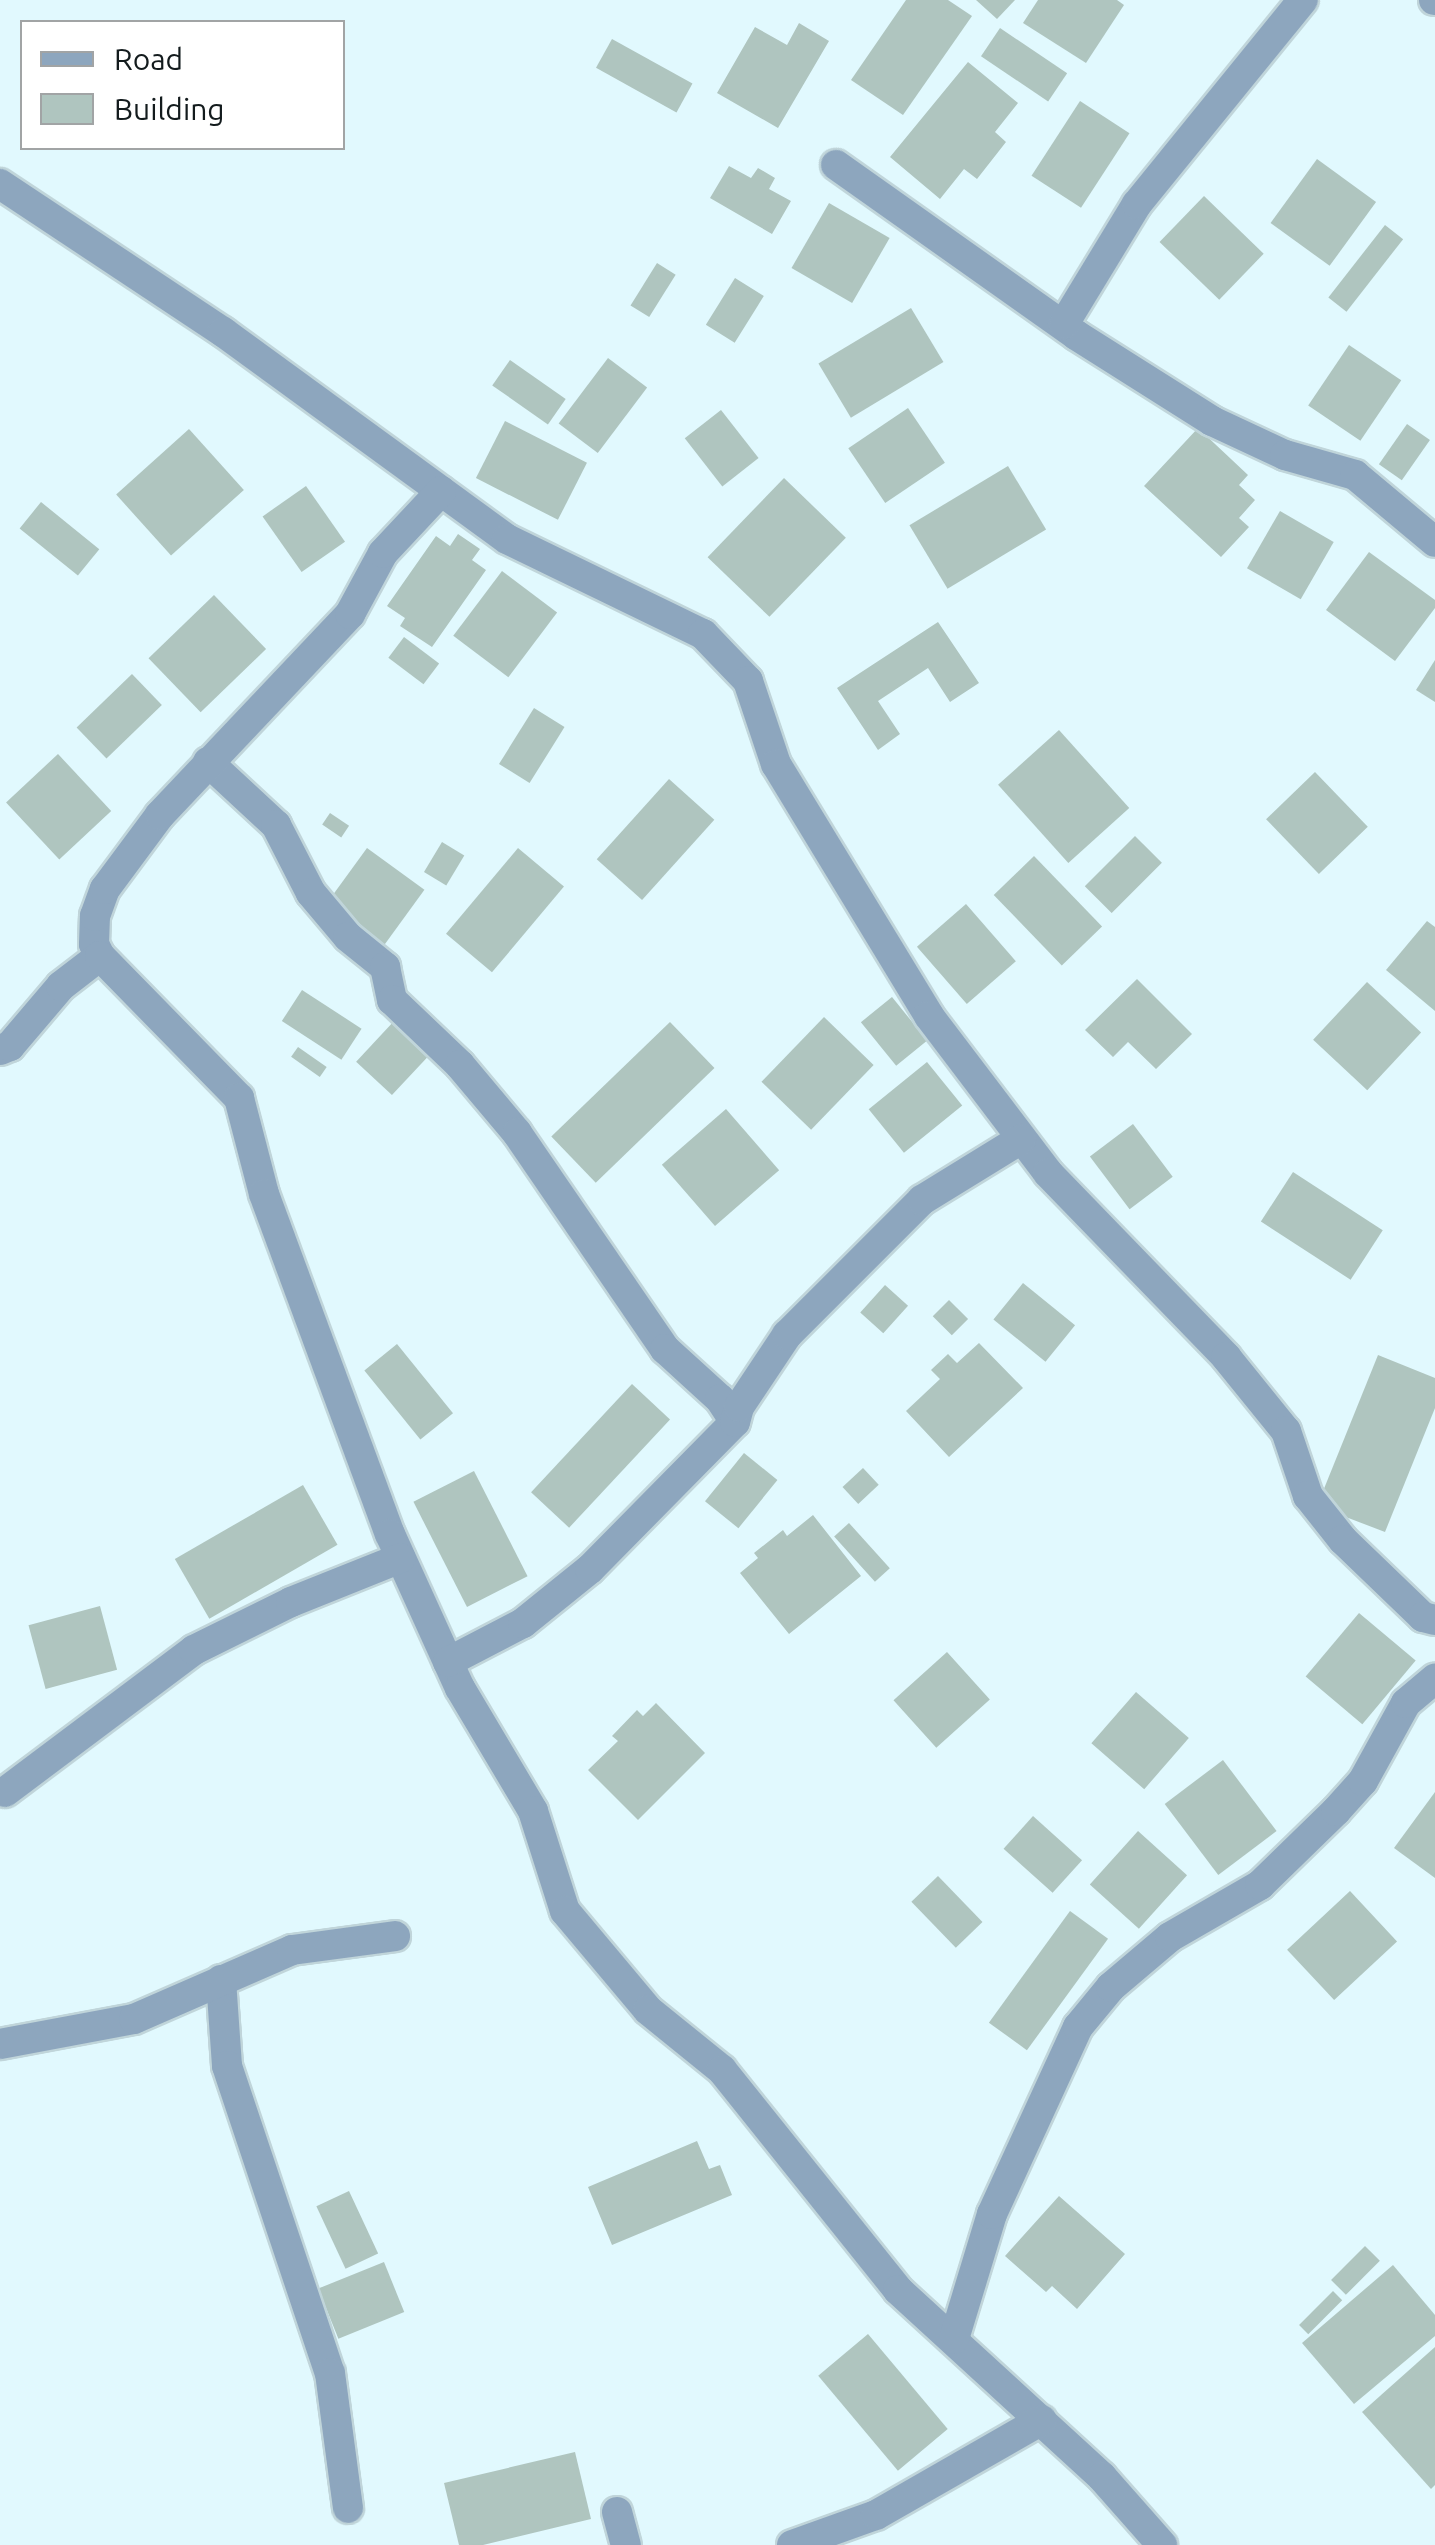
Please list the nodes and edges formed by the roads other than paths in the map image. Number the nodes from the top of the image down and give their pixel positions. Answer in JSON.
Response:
{"nodes":[{"id":1,"x":1303,"y":0,"type":"edge"},
{"id":2,"x":836,"y":165,"type":"dead end"},
{"id":3,"x":0,"y":184,"type":"edge"},
{"id":4,"x":1064,"y":324,"type":"junction"},
{"id":5,"x":441,"y":490,"type":"junction"},
{"id":6,"x":1435,"y":542,"type":"edge"},
{"id":7,"x":208,"y":762,"type":"junction"},
{"id":8,"x":100,"y":956,"type":"junction"},
{"id":9,"x":0,"y":1050,"type":"edge"},
{"id":10,"x":1021,"y":1139,"type":"junction"},
{"id":11,"x":734,"y":1422,"type":"junction"},
{"id":12,"x":401,"y":1558,"type":"junction"},
{"id":13,"x":1435,"y":1620,"type":"edge"},
{"id":14,"x":448,"y":1662,"type":"junction"},
{"id":15,"x":1435,"y":1679,"type":"edge"},
{"id":16,"x":5,"y":1792,"type":"dead end"},
{"id":17,"x":394,"y":1936,"type":"dead end"},
{"id":18,"x":221,"y":1980,"type":"junction"},
{"id":19,"x":0,"y":2044,"type":"edge"},
{"id":20,"x":954,"y":2339,"type":"junction"},
{"id":21,"x":1042,"y":2420,"type":"junction"},
{"id":22,"x":348,"y":2508,"type":"dead end"},
{"id":23,"x":617,"y":2512,"type":"dead end"},
{"id":24,"x":626,"y":2545,"type":"edge"},
{"id":25,"x":792,"y":2545,"type":"edge"},
{"id":26,"x":1162,"y":2545,"type":"edge"}],
"edges":[{"from":1,"to":4,"type":"street"},
{"from":2,"to":4,"type":"street"},
{"from":3,"to":5,"type":"street"},
{"from":4,"to":6,"type":"street"},
{"from":5,"to":7,"type":"street"},
{"from":5,"to":10,"type":"street"},
{"from":7,"to":8,"type":"street"},
{"from":7,"to":11,"type":"street"},
{"from":8,"to":9,"type":"street"},
{"from":8,"to":12,"type":"street"},
{"from":10,"to":11,"type":"street"},
{"from":10,"to":13,"type":"street"},
{"from":11,"to":14,"type":"street"},
{"from":12,"to":14,"type":"street"},
{"from":12,"to":16,"type":"street"},
{"from":14,"to":20,"type":"street"},
{"from":15,"to":20,"type":"street"},
{"from":17,"to":18,"type":"street"},
{"from":18,"to":19,"type":"street"},
{"from":18,"to":22,"type":"street"},
{"from":20,"to":21,"type":"street"},
{"from":21,"to":25,"type":"street"},
{"from":21,"to":26,"type":"street"},
{"from":23,"to":24,"type":"street"}]}
